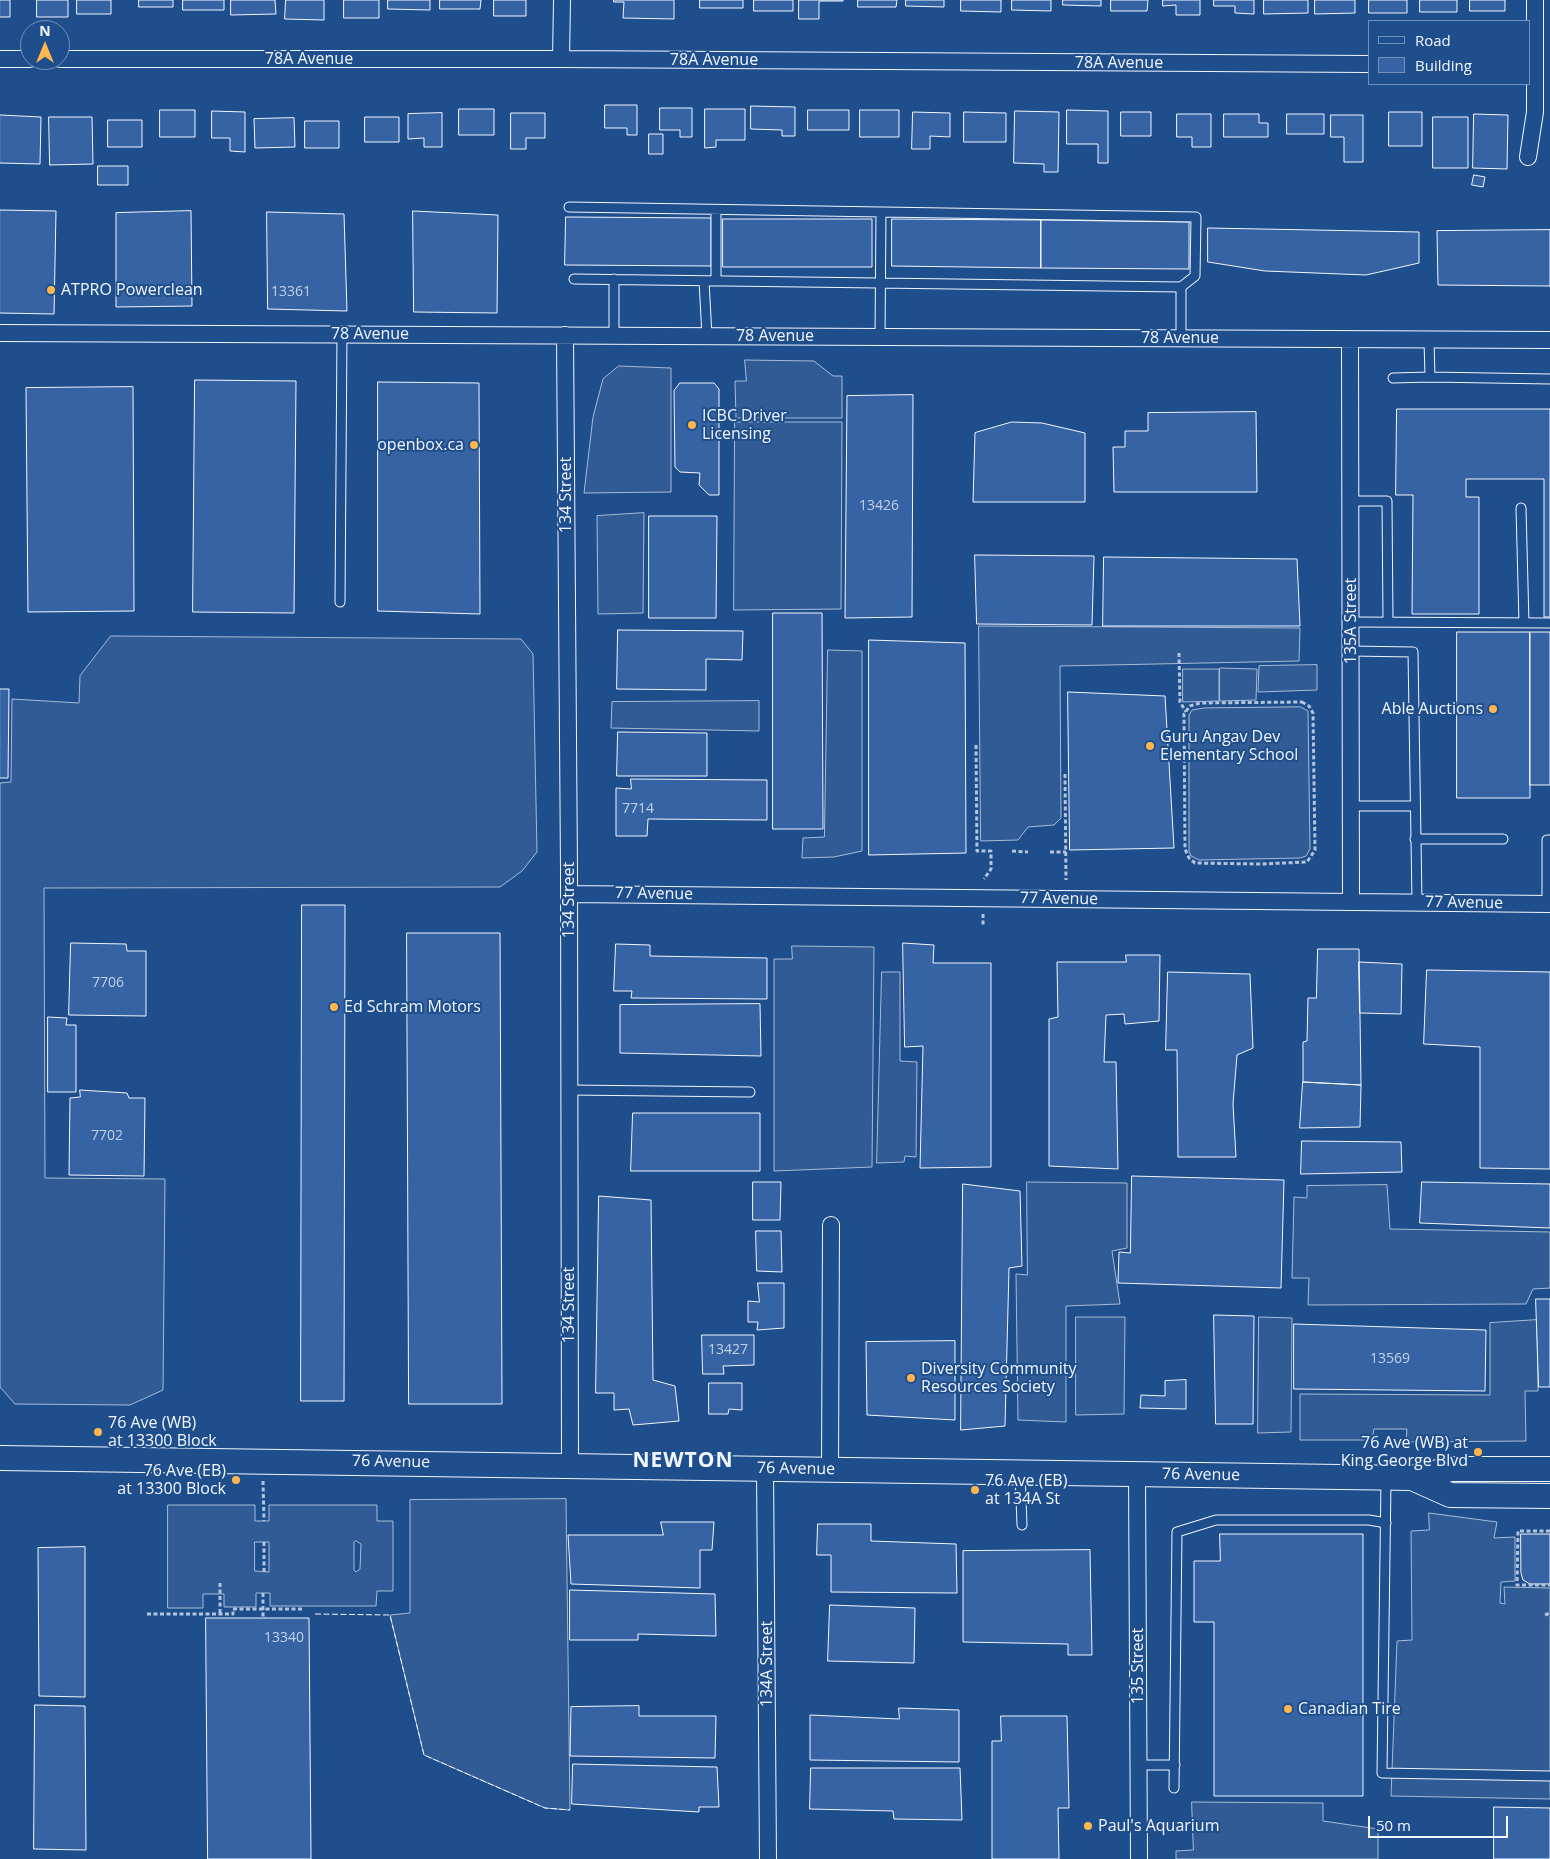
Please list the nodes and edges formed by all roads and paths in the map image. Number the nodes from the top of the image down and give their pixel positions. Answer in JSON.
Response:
{"nodes":[{"id":1,"x":562,"y":0,"type":"edge"},
{"id":2,"x":1535,"y":0,"type":"edge"},
{"id":3,"x":0,"y":59,"type":"edge"},
{"id":4,"x":20,"y":59,"type":"edge"},
{"id":5,"x":70,"y":59,"type":"edge"},
{"id":6,"x":561,"y":59,"type":"junction"},
{"id":7,"x":1368,"y":64,"type":"edge"},
{"id":8,"x":1532,"y":65,"type":"edge"},
{"id":9,"x":1528,"y":157,"type":"dead end"},
{"id":10,"x":570,"y":207,"type":"dead end"},
{"id":11,"x":716,"y":210,"type":"junction"},
{"id":12,"x":881,"y":212,"type":"junction"},
{"id":13,"x":574,"y":278,"type":"dead end"},
{"id":14,"x":614,"y":279,"type":"junction"},
{"id":15,"x":704,"y":281,"type":"junction"},
{"id":16,"x":716,"y":281,"type":"junction"},
{"id":17,"x":880,"y":284,"type":"junction"},
{"id":18,"x":1181,"y":287,"type":"junction"},
{"id":19,"x":0,"y":333,"type":"edge"},
{"id":20,"x":342,"y":334,"type":"junction"},
{"id":21,"x":565,"y":335,"type":"junction"},
{"id":22,"x":614,"y":336,"type":"junction"},
{"id":23,"x":707,"y":336,"type":"junction"},
{"id":24,"x":880,"y":337,"type":"junction"},
{"id":25,"x":1181,"y":338,"type":"junction"},
{"id":26,"x":1350,"y":340,"type":"junction"},
{"id":27,"x":1429,"y":340,"type":"junction"},
{"id":28,"x":1550,"y":340,"type":"edge"},
{"id":29,"x":1430,"y":377,"type":"junction"},
{"id":30,"x":1393,"y":378,"type":"dead end"},
{"id":31,"x":1550,"y":379,"type":"edge"},
{"id":32,"x":1350,"y":501,"type":"junction"},
{"id":33,"x":1521,"y":508,"type":"dead end"},
{"id":34,"x":340,"y":602,"type":"dead end"},
{"id":35,"x":1350,"y":622,"type":"junction"},
{"id":36,"x":1388,"y":622,"type":"junction"},
{"id":37,"x":1524,"y":623,"type":"junction"},
{"id":38,"x":1550,"y":623,"type":"edge"},
{"id":39,"x":1351,"y":651,"type":"junction"},
{"id":40,"x":1179,"y":653,"type":"dead end"},
{"id":41,"x":1186,"y":712,"type":"junction"},
{"id":42,"x":976,"y":745,"type":"dead end"},
{"id":43,"x":1066,"y":774,"type":"dead end"},
{"id":44,"x":1351,"y":806,"type":"junction"},
{"id":45,"x":1414,"y":806,"type":"junction"},
{"id":46,"x":1415,"y":839,"type":"junction"},
{"id":47,"x":1503,"y":839,"type":"dead end"},
{"id":48,"x":1550,"y":840,"type":"edge"},
{"id":49,"x":1012,"y":852,"type":"dead end"},
{"id":50,"x":1028,"y":852,"type":"dead end"},
{"id":51,"x":1050,"y":852,"type":"dead end"},
{"id":52,"x":1066,"y":852,"type":"junction"},
{"id":53,"x":984,"y":879,"type":"dead end"},
{"id":54,"x":1066,"y":880,"type":"dead end"},
{"id":55,"x":569,"y":894,"type":"junction"},
{"id":56,"x":1351,"y":902,"type":"junction"},
{"id":57,"x":1417,"y":903,"type":"junction"},
{"id":58,"x":1549,"y":904,"type":"edge"},
{"id":59,"x":983,"y":913,"type":"dead end"},
{"id":60,"x":983,"y":925,"type":"dead end"},
{"id":61,"x":569,"y":1090,"type":"junction"},
{"id":62,"x":750,"y":1092,"type":"dead end"},
{"id":63,"x":831,"y":1226,"type":"dead end"},
{"id":64,"x":0,"y":1458,"type":"edge"},
{"id":65,"x":570,"y":1465,"type":"junction"},
{"id":66,"x":766,"y":1468,"type":"junction"},
{"id":67,"x":830,"y":1469,"type":"junction"},
{"id":68,"x":1550,"y":1469,"type":"edge"},
{"id":69,"x":1020,"y":1472,"type":"junction"},
{"id":70,"x":1137,"y":1474,"type":"junction"},
{"id":71,"x":1386,"y":1478,"type":"junction"},
{"id":72,"x":1412,"y":1478,"type":"junction"},
{"id":73,"x":263,"y":1480,"type":"dead end"},
{"id":74,"x":1550,"y":1496,"type":"edge"},
{"id":75,"x":264,"y":1521,"type":"dead end"},
{"id":76,"x":1386,"y":1523,"type":"junction"},
{"id":77,"x":1022,"y":1525,"type":"dead end"},
{"id":78,"x":1550,"y":1531,"type":"edge"},
{"id":79,"x":264,"y":1542,"type":"dead end"},
{"id":80,"x":264,"y":1572,"type":"dead end"},
{"id":81,"x":220,"y":1583,"type":"dead end"},
{"id":82,"x":1550,"y":1586,"type":"edge"},
{"id":83,"x":263,"y":1593,"type":"dead end"},
{"id":84,"x":264,"y":1609,"type":"junction"},
{"id":85,"x":302,"y":1609,"type":"dead end"},
{"id":86,"x":1550,"y":1613,"type":"edge"},
{"id":87,"x":147,"y":1614,"type":"dead end"},
{"id":88,"x":220,"y":1614,"type":"junction"},
{"id":89,"x":1544,"y":1615,"type":"dead end"},
{"id":90,"x":263,"y":1618,"type":"dead end"},
{"id":91,"x":1138,"y":1765,"type":"junction"},
{"id":92,"x":1174,"y":1765,"type":"junction"},
{"id":93,"x":1550,"y":1776,"type":"edge"},
{"id":94,"x":1174,"y":1788,"type":"dead end"},
{"id":95,"x":768,"y":1859,"type":"edge"},
{"id":96,"x":1139,"y":1859,"type":"edge"}],
"edges":[{"from":1,"to":6,"type":"street"},
{"from":2,"to":8,"type":"street"},
{"from":3,"to":4,"type":"street"},
{"from":5,"to":6,"type":"street","name":"78A Avenue"},
{"from":6,"to":7,"type":"street","name":"78A Avenue"},
{"from":8,"to":9,"type":"street"},
{"from":10,"to":11,"type":"lane"},
{"from":11,"to":12,"type":"lane"},
{"from":11,"to":16,"type":"lane"},
{"from":12,"to":17,"type":"lane"},
{"from":12,"to":18,"type":"lane"},
{"from":13,"to":14,"type":"lane"},
{"from":14,"to":15,"type":"lane"},
{"from":14,"to":22,"type":"lane"},
{"from":15,"to":16,"type":"lane"},
{"from":15,"to":23,"type":"lane"},
{"from":16,"to":17,"type":"lane"},
{"from":17,"to":18,"type":"lane"},
{"from":17,"to":24,"type":"lane"},
{"from":18,"to":25,"type":"lane"},
{"from":19,"to":20,"type":"street","name":"78 Avenue"},
{"from":20,"to":21,"type":"street","name":"78 Avenue"},
{"from":20,"to":34,"type":"lane"},
{"from":21,"to":22,"type":"street","name":"78 Avenue"},
{"from":21,"to":55,"type":"street","name":"134 Street"},
{"from":22,"to":23,"type":"street","name":"78 Avenue"},
{"from":23,"to":24,"type":"street","name":"78 Avenue"},
{"from":24,"to":25,"type":"street","name":"78 Avenue"},
{"from":25,"to":26,"type":"street","name":"78 Avenue"},
{"from":26,"to":27,"type":"street","name":"78 Avenue"},
{"from":26,"to":32,"type":"street","name":"135A Street"},
{"from":27,"to":28,"type":"street","name":"78 Avenue"},
{"from":27,"to":29,"type":"lane"},
{"from":29,"to":30,"type":"lane"},
{"from":29,"to":31,"type":"lane"},
{"from":32,"to":35,"type":"street","name":"135A Street"},
{"from":32,"to":36,"type":"lane"},
{"from":33,"to":37,"type":"lane"},
{"from":35,"to":36,"type":"lane"},
{"from":35,"to":39,"type":"street","name":"135A Street"},
{"from":36,"to":37,"type":"lane"},
{"from":37,"to":38,"type":"lane"},
{"from":39,"to":44,"type":"street","name":"135A Street"},
{"from":39,"to":45,"type":"lane"},
{"from":40,"to":41,"type":"path"},
{"from":41,"to":41,"type":"path"},
{"from":42,"to":53,"type":"path"},
{"from":43,"to":52,"type":"path"},
{"from":44,"to":45,"type":"lane"},
{"from":44,"to":56,"type":"street","name":"135A Street"},
{"from":45,"to":46,"type":"lane"},
{"from":46,"to":47,"type":"lane"},
{"from":46,"to":57,"type":"lane"},
{"from":48,"to":58,"type":"lane"},
{"from":49,"to":50,"type":"path"},
{"from":51,"to":52,"type":"path"},
{"from":52,"to":54,"type":"path"},
{"from":55,"to":56,"type":"street","name":"77 Avenue"},
{"from":55,"to":61,"type":"street","name":"134 Street"},
{"from":56,"to":57,"type":"street","name":"77 Avenue"},
{"from":57,"to":58,"type":"street","name":"77 Avenue"},
{"from":59,"to":60,"type":"path"},
{"from":61,"to":62,"type":"lane"},
{"from":61,"to":65,"type":"street","name":"134 Street"},
{"from":63,"to":67,"type":"street"},
{"from":64,"to":65,"type":"main road","name":"76 Avenue"},
{"from":65,"to":66,"type":"main road","name":"76 Avenue"},
{"from":66,"to":67,"type":"main road","name":"76 Avenue"},
{"from":66,"to":95,"type":"street","name":"134A Street"},
{"from":67,"to":69,"type":"main road","name":"76 Avenue"},
{"from":68,"to":72,"type":"main road","name":"76 Avenue"},
{"from":69,"to":70,"type":"main road","name":"76 Avenue"},
{"from":69,"to":77,"type":"lane"},
{"from":70,"to":71,"type":"main road","name":"76 Avenue"},
{"from":70,"to":91,"type":"street","name":"135 Street"},
{"from":71,"to":72,"type":"main road","name":"76 Avenue"},
{"from":71,"to":76,"type":"lane"},
{"from":72,"to":74,"type":"main road","name":"76 Avenue"},
{"from":73,"to":75,"type":"path"},
{"from":76,"to":92,"type":"lane"},
{"from":76,"to":93,"type":"lane"},
{"from":78,"to":82,"type":"path"},
{"from":79,"to":80,"type":"path"},
{"from":81,"to":88,"type":"path"},
{"from":83,"to":84,"type":"path"},
{"from":84,"to":85,"type":"path"},
{"from":84,"to":88,"type":"path"},
{"from":84,"to":90,"type":"path"},
{"from":86,"to":89,"type":"path"},
{"from":87,"to":88,"type":"path"},
{"from":91,"to":92,"type":"lane"},
{"from":91,"to":96,"type":"street","name":"135 Street"},
{"from":92,"to":94,"type":"lane"}]}
